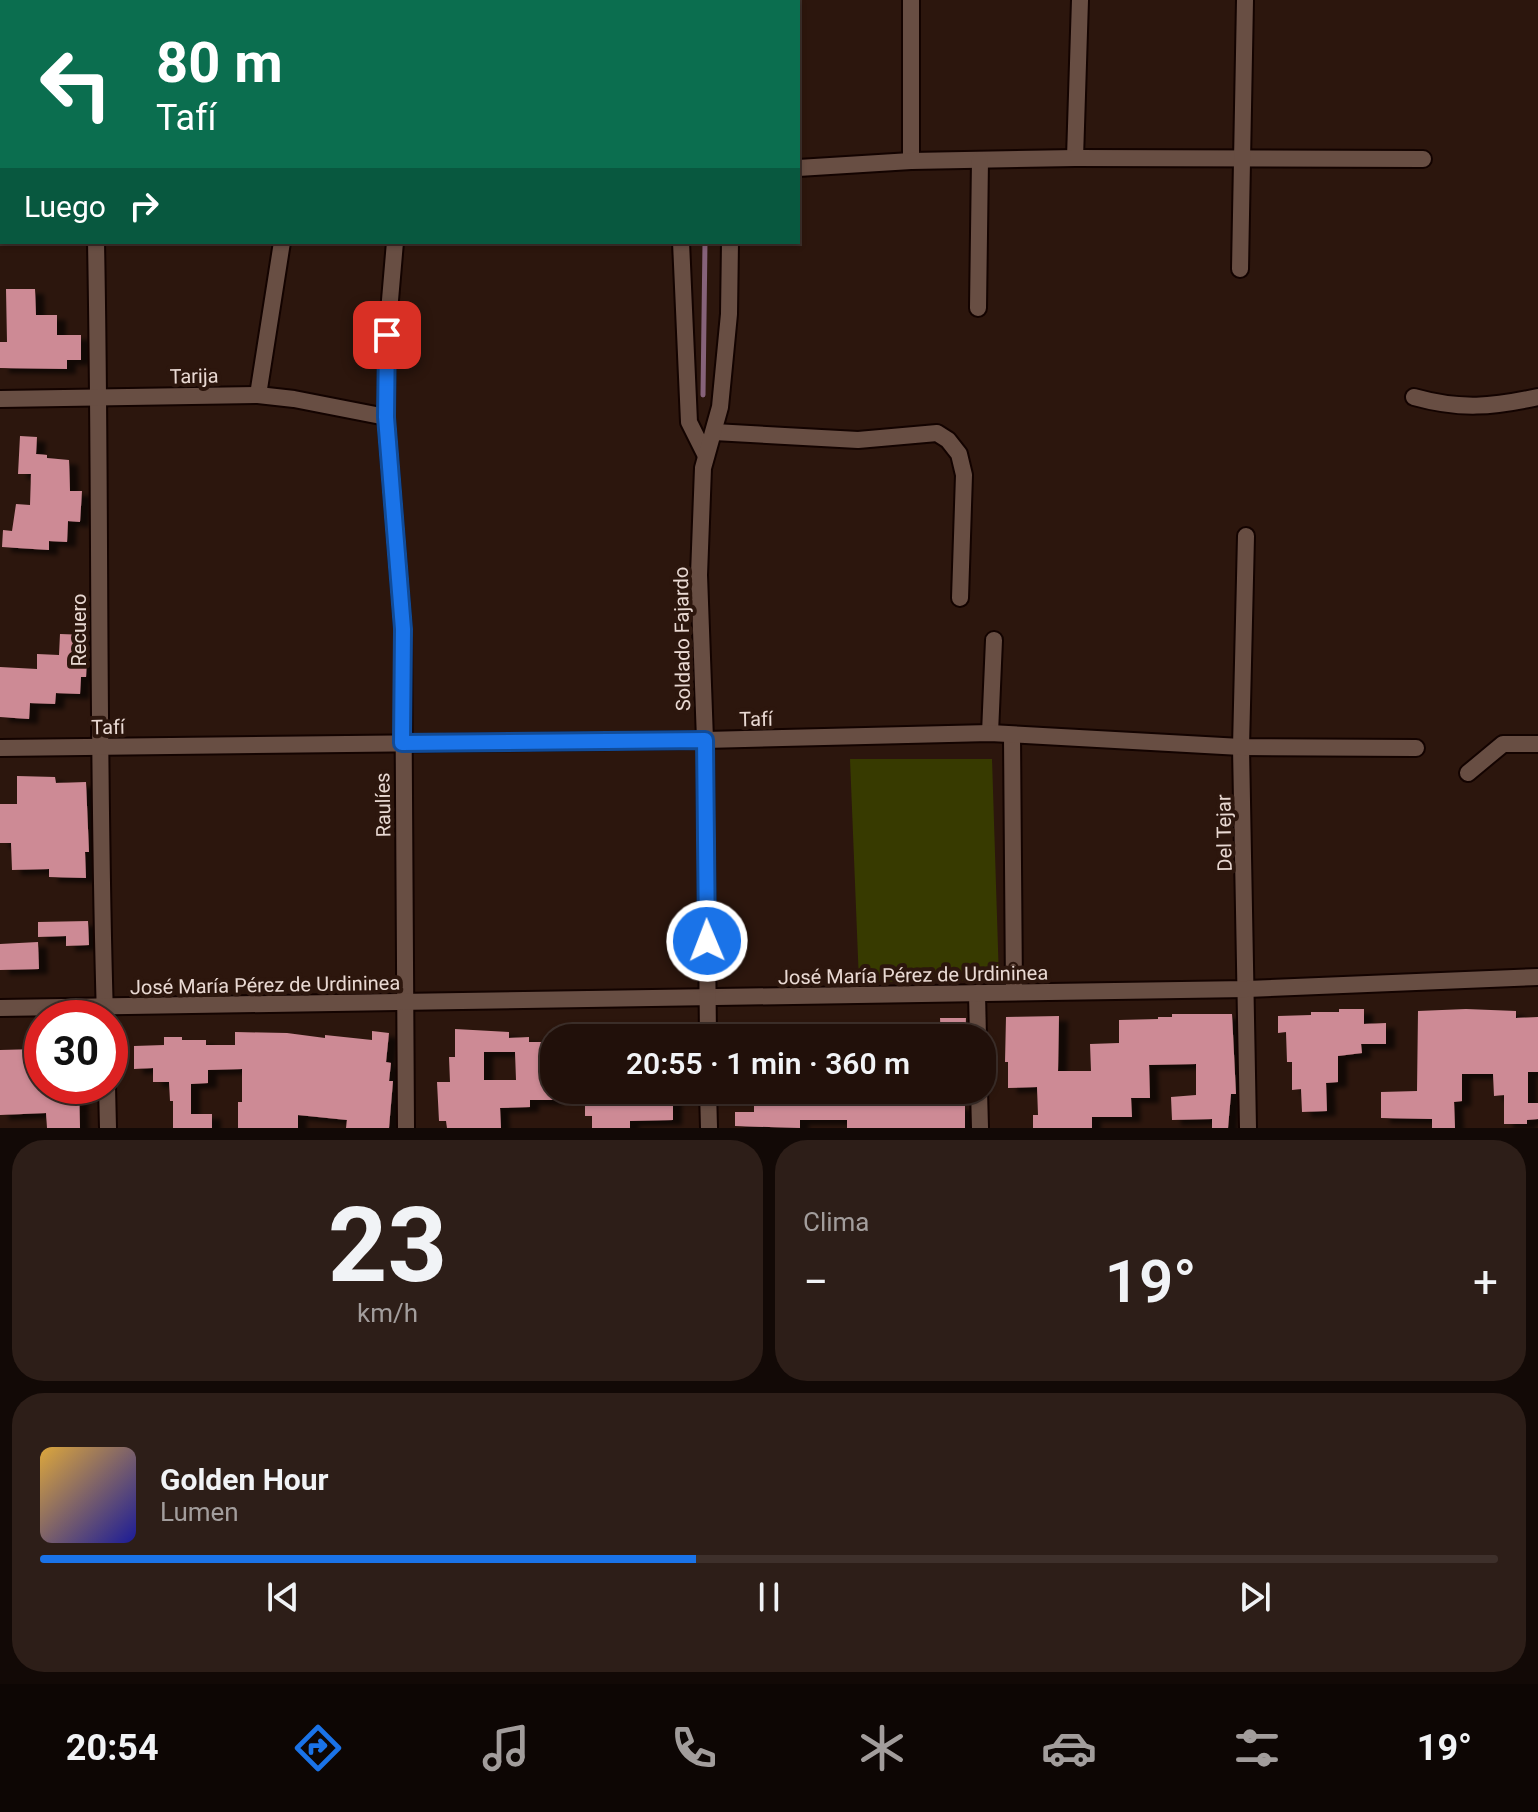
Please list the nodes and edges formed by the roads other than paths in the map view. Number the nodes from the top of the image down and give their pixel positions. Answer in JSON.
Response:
{"nodes":[{"id":1,"x":911,"y":0,"type":"edge"},
{"id":2,"x":1080,"y":0,"type":"edge"},
{"id":3,"x":1245,"y":0,"type":"edge"},
{"id":4,"x":1075,"y":158,"type":"junction"},
{"id":5,"x":1242,"y":159,"type":"junction"},
{"id":6,"x":1423,"y":159,"type":"dead end"},
{"id":7,"x":980,"y":160,"type":"junction"},
{"id":8,"x":911,"y":161,"type":"junction"},
{"id":9,"x":800,"y":168,"type":"edge"},
{"id":10,"x":96,"y":244,"type":"edge"},
{"id":11,"x":282,"y":244,"type":"edge"},
{"id":12,"x":395,"y":244,"type":"edge"},
{"id":13,"x":681,"y":244,"type":"edge"},
{"id":14,"x":730,"y":244,"type":"edge"},
{"id":15,"x":1240,"y":269,"type":"dead end"},
{"id":16,"x":978,"y":308,"type":"dead end"},
{"id":17,"x":258,"y":395,"type":"junction"},
{"id":18,"x":99,"y":397,"type":"junction"},
{"id":19,"x":1414,"y":397,"type":"dead end"},
{"id":20,"x":1538,"y":397,"type":"edge"},
{"id":21,"x":0,"y":399,"type":"edge"},
{"id":22,"x":386,"y":417,"type":"junction"},
{"id":23,"x":714,"y":432,"type":"junction"},
{"id":24,"x":706,"y":456,"type":"junction"},
{"id":25,"x":1246,"y":536,"type":"dead end"},
{"id":26,"x":960,"y":598,"type":"dead end"},
{"id":27,"x":994,"y":640,"type":"dead end"},
{"id":28,"x":990,"y":733,"type":"junction"},
{"id":29,"x":1012,"y":736,"type":"junction"},
{"id":30,"x":705,"y":740,"type":"junction"},
{"id":31,"x":402,"y":743,"type":"junction"},
{"id":32,"x":1538,"y":744,"type":"edge"},
{"id":33,"x":1241,"y":747,"type":"junction"},
{"id":34,"x":0,"y":748,"type":"edge"},
{"id":35,"x":98,"y":748,"type":"junction"},
{"id":36,"x":1416,"y":748,"type":"dead end"},
{"id":37,"x":1468,"y":773,"type":"dead end"},
{"id":38,"x":1538,"y":977,"type":"edge"},
{"id":39,"x":1247,"y":989,"type":"junction"},
{"id":40,"x":1014,"y":992,"type":"junction"},
{"id":41,"x":977,"y":993,"type":"junction"},
{"id":42,"x":707,"y":999,"type":"junction"},
{"id":43,"x":105,"y":1000,"type":"edge"},
{"id":44,"x":406,"y":1003,"type":"junction"},
{"id":45,"x":0,"y":1008,"type":"edge"},
{"id":46,"x":24,"y":1009,"type":"edge"},
{"id":47,"x":128,"y":1012,"type":"edge"},
{"id":48,"x":708,"y":1024,"type":"edge"},
{"id":49,"x":978,"y":1024,"type":"edge"},
{"id":50,"x":107,"y":1104,"type":"edge"},
{"id":51,"x":708,"y":1104,"type":"edge"},
{"id":52,"x":979,"y":1104,"type":"edge"},
{"id":53,"x":108,"y":1128,"type":"edge"},
{"id":54,"x":406,"y":1128,"type":"edge"},
{"id":55,"x":709,"y":1128,"type":"edge"},
{"id":56,"x":980,"y":1128,"type":"edge"},
{"id":57,"x":1248,"y":1128,"type":"edge"}],
"edges":[{"from":1,"to":8,"type":"street"},
{"from":2,"to":4,"type":"street"},
{"from":3,"to":5,"type":"street"},
{"from":4,"to":5,"type":"street"},
{"from":4,"to":7,"type":"street"},
{"from":5,"to":6,"type":"street"},
{"from":5,"to":15,"type":"street"},
{"from":7,"to":8,"type":"street"},
{"from":7,"to":16,"type":"street"},
{"from":8,"to":9,"type":"street"},
{"from":10,"to":18,"type":"street","name":"Recuero"},
{"from":11,"to":17,"type":"street"},
{"from":12,"to":22,"type":"street","name":"Raulíes"},
{"from":13,"to":24,"type":"street"},
{"from":14,"to":23,"type":"street","name":"Soldado Fajardo"},
{"from":17,"to":18,"type":"street","name":"Tarija"},
{"from":17,"to":22,"type":"street","name":"Tarija"},
{"from":18,"to":21,"type":"street","name":"Tarija"},
{"from":18,"to":35,"type":"street","name":"Recuero"},
{"from":19,"to":20,"type":"street"},
{"from":22,"to":31,"type":"street","name":"Raulíes"},
{"from":23,"to":24,"type":"street","name":"Soldado Fajardo"},
{"from":23,"to":26,"type":"street"},
{"from":24,"to":30,"type":"street","name":"Soldado Fajardo"},
{"from":25,"to":33,"type":"street","name":"Del Tejar"},
{"from":27,"to":28,"type":"street"},
{"from":28,"to":29,"type":"street","name":"Tafí"},
{"from":28,"to":30,"type":"street","name":"Tafí"},
{"from":29,"to":33,"type":"street","name":"Tafí"},
{"from":29,"to":40,"type":"street"},
{"from":30,"to":31,"type":"street","name":"Tafí"},
{"from":30,"to":42,"type":"street","name":"Soldado Fajardo"},
{"from":31,"to":35,"type":"street","name":"Tafí"},
{"from":31,"to":44,"type":"street","name":"Raulíes"},
{"from":32,"to":37,"type":"street"},
{"from":33,"to":36,"type":"street","name":"Tafí"},
{"from":33,"to":39,"type":"street","name":"Del Tejar"},
{"from":34,"to":35,"type":"street","name":"Tafí"},
{"from":35,"to":43,"type":"street","name":"Recuero"},
{"from":38,"to":39,"type":"street","name":"José María Pérez de Urdininea"},
{"from":39,"to":40,"type":"street","name":"José María Pérez de Urdininea"},
{"from":39,"to":57,"type":"street","name":"Del Tejar"},
{"from":40,"to":41,"type":"street","name":"José María Pérez de Urdininea"},
{"from":41,"to":42,"type":"street","name":"José María Pérez de Urdininea"},
{"from":41,"to":49,"type":"street"},
{"from":42,"to":44,"type":"street","name":"José María Pérez de Urdininea"},
{"from":42,"to":48,"type":"street","name":"Soldado Fajardo"},
{"from":44,"to":47,"type":"street","name":"José María Pérez de Urdininea"},
{"from":44,"to":54,"type":"street","name":"Raulíes"},
{"from":45,"to":46,"type":"street","name":"José María Pérez de Urdininea"},
{"from":50,"to":53,"type":"street"},
{"from":51,"to":55,"type":"street"},
{"from":52,"to":56,"type":"street"}]}
